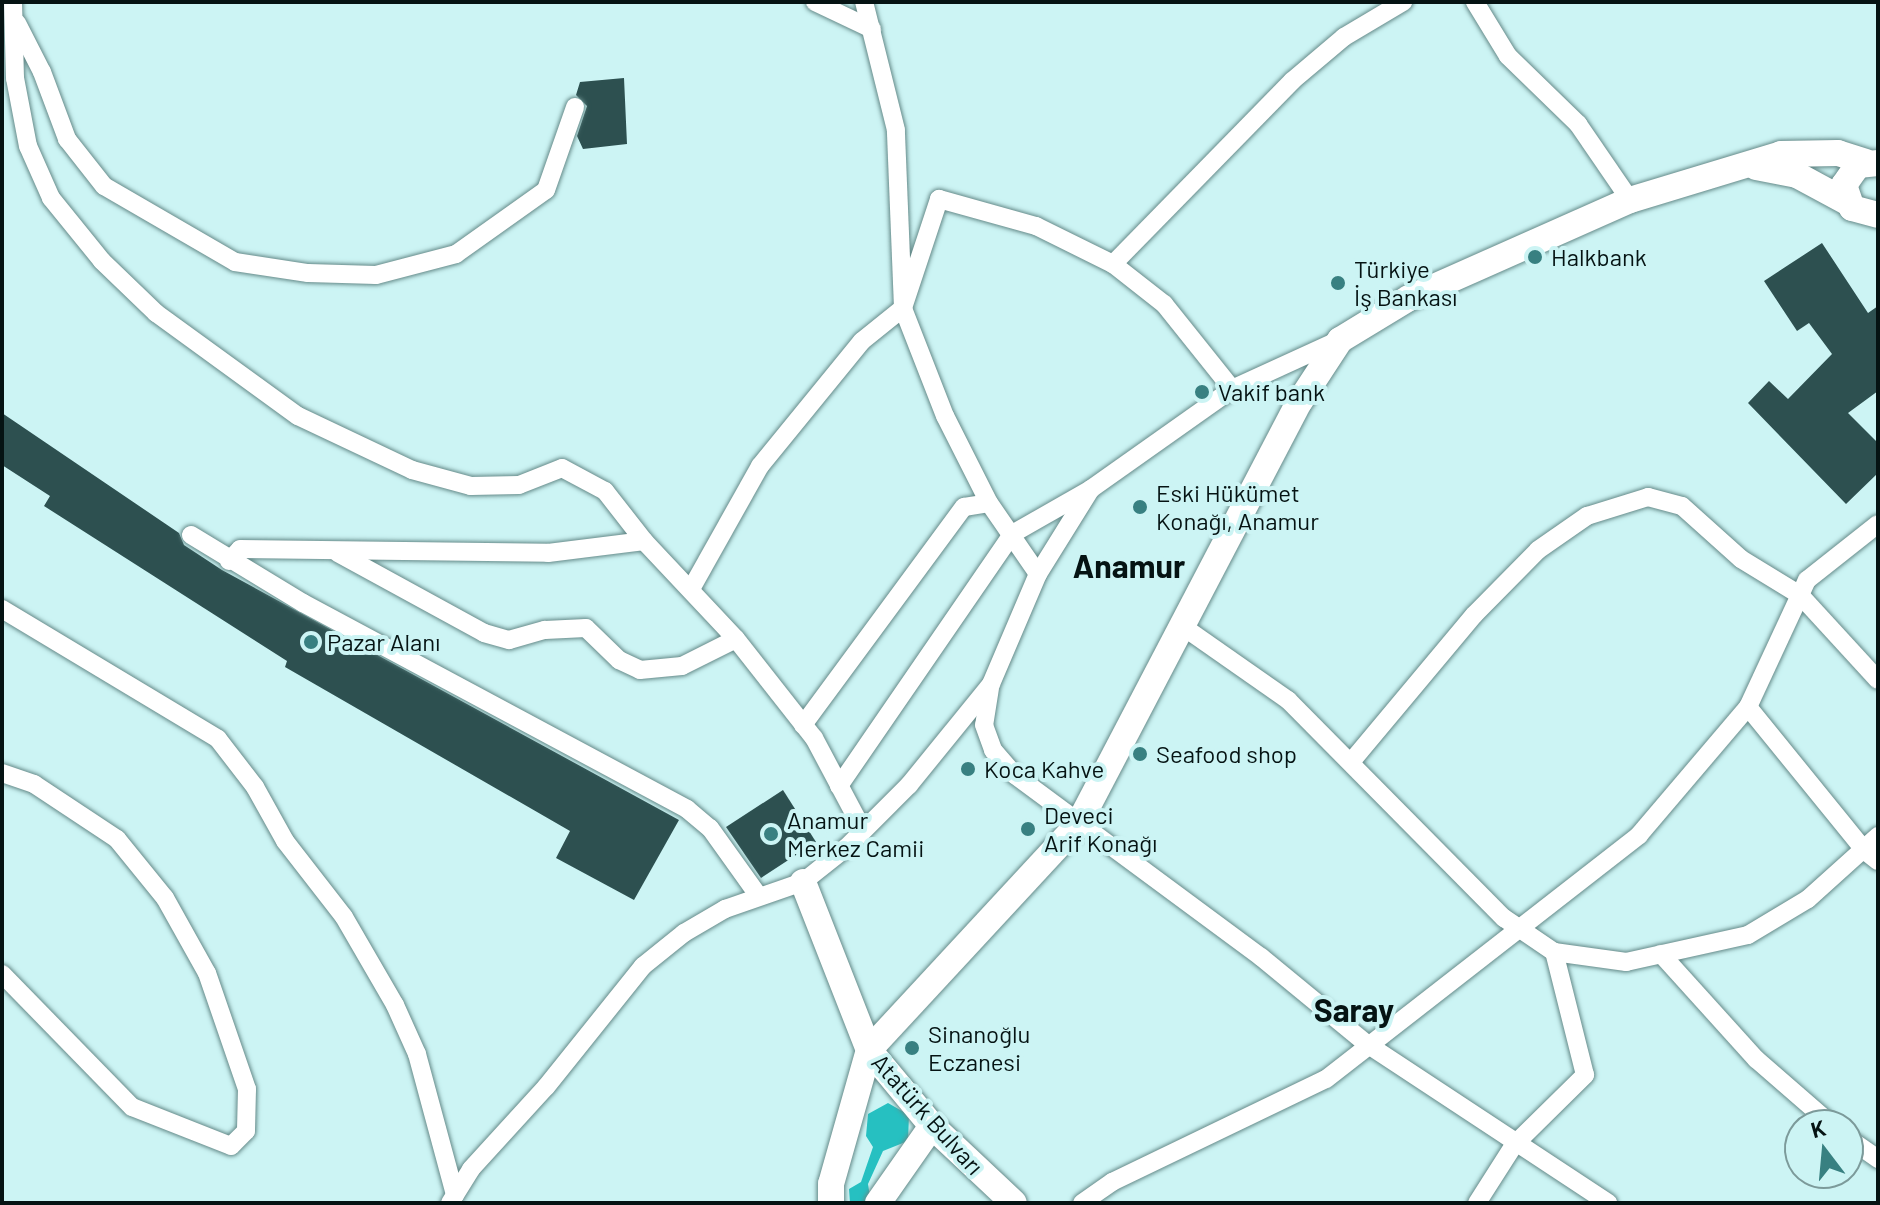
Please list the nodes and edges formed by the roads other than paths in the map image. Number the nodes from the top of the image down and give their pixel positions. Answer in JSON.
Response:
{"nodes":[{"id":1,"x":815,"y":2,"type":"edge"},
{"id":2,"x":864,"y":2,"type":"edge"},
{"id":3,"x":1403,"y":2,"type":"edge"},
{"id":4,"x":1475,"y":2,"type":"edge"},
{"id":5,"x":13,"y":10,"type":"edge"},
{"id":6,"x":872,"y":29,"type":"junction"},
{"id":7,"x":575,"y":107,"type":"dead end"},
{"id":8,"x":1872,"y":162,"type":"edge"},
{"id":9,"x":1744,"y":167,"type":"junction"},
{"id":10,"x":1630,"y":200,"type":"junction"},
{"id":11,"x":1861,"y":210,"type":"edge"},
{"id":12,"x":1878,"y":237,"type":"edge"},
{"id":13,"x":1113,"y":264,"type":"junction"},
{"id":14,"x":903,"y":308,"type":"junction"},
{"id":15,"x":1340,"y":340,"type":"junction"},
{"id":16,"x":1232,"y":389,"type":"junction"},
{"id":17,"x":1091,"y":489,"type":"junction"},
{"id":18,"x":989,"y":503,"type":"junction"},
{"id":19,"x":1878,"y":524,"type":"edge"},
{"id":20,"x":1012,"y":534,"type":"junction"},
{"id":21,"x":191,"y":535,"type":"dead end"},
{"id":22,"x":644,"y":541,"type":"junction"},
{"id":23,"x":338,"y":553,"type":"junction"},
{"id":24,"x":229,"y":561,"type":"junction"},
{"id":25,"x":1038,"y":574,"type":"junction"},
{"id":26,"x":691,"y":589,"type":"junction"},
{"id":27,"x":1800,"y":595,"type":"junction"},
{"id":28,"x":2,"y":609,"type":"edge"},
{"id":29,"x":1185,"y":628,"type":"junction"},
{"id":30,"x":736,"y":639,"type":"junction"},
{"id":31,"x":1878,"y":680,"type":"edge"},
{"id":32,"x":991,"y":684,"type":"junction"},
{"id":33,"x":1748,"y":707,"type":"junction"},
{"id":34,"x":803,"y":725,"type":"junction"},
{"id":35,"x":1351,"y":762,"type":"junction"},
{"id":36,"x":2,"y":773,"type":"edge"},
{"id":37,"x":839,"y":786,"type":"junction"},
{"id":38,"x":1079,"y":823,"type":"junction"},
{"id":39,"x":863,"y":830,"type":"junction"},
{"id":40,"x":1878,"y":836,"type":"edge"},
{"id":41,"x":1871,"y":856,"type":"edge"},
{"id":42,"x":803,"y":882,"type":"junction"},
{"id":43,"x":758,"y":895,"type":"junction"},
{"id":44,"x":1521,"y":929,"type":"junction"},
{"id":45,"x":1554,"y":952,"type":"junction"},
{"id":46,"x":1661,"y":954,"type":"junction"},
{"id":47,"x":2,"y":974,"type":"edge"},
{"id":48,"x":1367,"y":1044,"type":"junction"},
{"id":49,"x":869,"y":1050,"type":"junction"},
{"id":50,"x":1814,"y":1109,"type":"edge"},
{"id":51,"x":932,"y":1126,"type":"junction"},
{"id":52,"x":1514,"y":1145,"type":"junction"},
{"id":53,"x":453,"y":1199,"type":"edge"},
{"id":54,"x":831,"y":1203,"type":"edge"},
{"id":55,"x":878,"y":1203,"type":"edge"},
{"id":56,"x":1014,"y":1203,"type":"edge"},
{"id":57,"x":1082,"y":1203,"type":"edge"},
{"id":58,"x":1477,"y":1203,"type":"edge"},
{"id":59,"x":1608,"y":1203,"type":"edge"}],
"edges":[{"from":1,"to":6,"type":"street"},
{"from":2,"to":6,"type":"street"},
{"from":3,"to":13,"type":"street"},
{"from":4,"to":10,"type":"street"},
{"from":5,"to":7,"type":"street"},
{"from":5,"to":22,"type":"street"},
{"from":6,"to":14,"type":"street"},
{"from":8,"to":9,"type":"street"},
{"from":8,"to":11,"type":"street"},
{"from":9,"to":10,"type":"street"},
{"from":9,"to":11,"type":"street"},
{"from":10,"to":15,"type":"street"},
{"from":11,"to":12,"type":"street"},
{"from":13,"to":14,"type":"street"},
{"from":13,"to":16,"type":"street"},
{"from":14,"to":18,"type":"street"},
{"from":14,"to":26,"type":"street"},
{"from":15,"to":16,"type":"street"},
{"from":15,"to":29,"type":"street"},
{"from":16,"to":17,"type":"street"},
{"from":17,"to":20,"type":"street"},
{"from":17,"to":25,"type":"street"},
{"from":18,"to":20,"type":"street"},
{"from":18,"to":34,"type":"street"},
{"from":19,"to":27,"type":"street"},
{"from":20,"to":25,"type":"street"},
{"from":20,"to":37,"type":"street"},
{"from":21,"to":24,"type":"street"},
{"from":22,"to":23,"type":"street"},
{"from":22,"to":26,"type":"street"},
{"from":23,"to":24,"type":"street"},
{"from":23,"to":30,"type":"street"},
{"from":24,"to":43,"type":"street"},
{"from":25,"to":32,"type":"street"},
{"from":26,"to":30,"type":"street"},
{"from":27,"to":31,"type":"street"},
{"from":27,"to":33,"type":"street"},
{"from":27,"to":35,"type":"street"},
{"from":28,"to":53,"type":"street"},
{"from":29,"to":35,"type":"street"},
{"from":29,"to":38,"type":"street"},
{"from":30,"to":34,"type":"street"},
{"from":32,"to":38,"type":"street"},
{"from":32,"to":39,"type":"street"},
{"from":33,"to":41,"type":"street"},
{"from":33,"to":44,"type":"street"},
{"from":34,"to":37,"type":"street"},
{"from":35,"to":44,"type":"street"},
{"from":36,"to":47,"type":"street"},
{"from":37,"to":39,"type":"street"},
{"from":38,"to":48,"type":"street"},
{"from":38,"to":49,"type":"street"},
{"from":39,"to":42,"type":"street"},
{"from":40,"to":41,"type":"street"},
{"from":41,"to":46,"type":"street"},
{"from":42,"to":43,"type":"street"},
{"from":42,"to":49,"type":"street","name":"Atatürk Bulvarı"},
{"from":43,"to":53,"type":"street"},
{"from":44,"to":45,"type":"street"},
{"from":44,"to":48,"type":"street"},
{"from":45,"to":46,"type":"street"},
{"from":45,"to":52,"type":"street"},
{"from":46,"to":50,"type":"street"},
{"from":48,"to":52,"type":"street"},
{"from":48,"to":57,"type":"street"},
{"from":49,"to":51,"type":"street","name":"Atatürk Bulvarı"},
{"from":49,"to":54,"type":"street"},
{"from":51,"to":55,"type":"street"},
{"from":51,"to":56,"type":"street","name":"Atatürk Bulvarı"},
{"from":52,"to":58,"type":"street"},
{"from":52,"to":59,"type":"street"}]}
